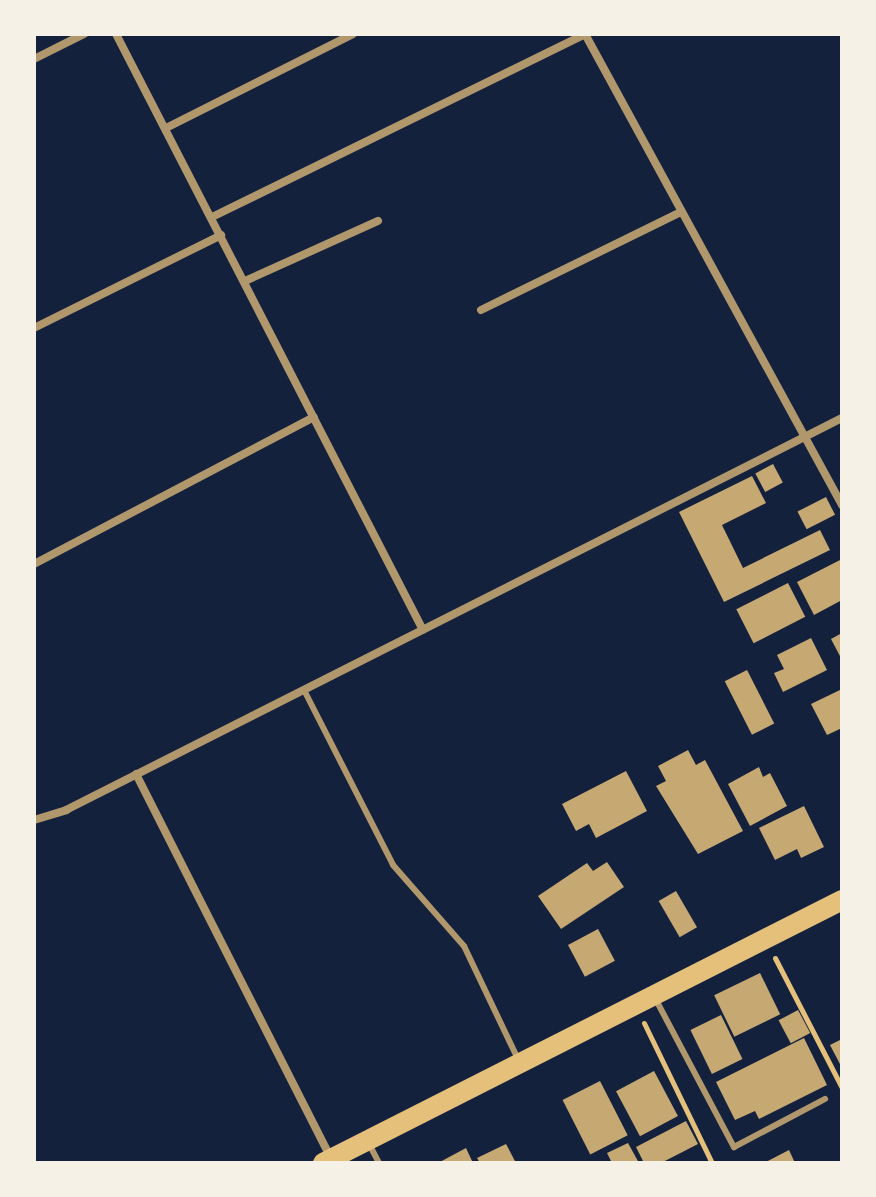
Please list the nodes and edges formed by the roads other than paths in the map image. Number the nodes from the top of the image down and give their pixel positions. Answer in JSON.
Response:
{"nodes":[{"id":1,"x":84,"y":34,"type":"edge"},
{"id":2,"x":116,"y":34,"type":"edge"},
{"id":3,"x":353,"y":34,"type":"edge"},
{"id":4,"x":585,"y":34,"type":"edge"},
{"id":5,"x":34,"y":59,"type":"edge"},
{"id":6,"x":166,"y":128,"type":"junction"},
{"id":7,"x":679,"y":213,"type":"junction"},
{"id":8,"x":212,"y":217,"type":"junction"},
{"id":9,"x":378,"y":221,"type":"dead end"},
{"id":10,"x":221,"y":235,"type":"junction"},
{"id":11,"x":245,"y":281,"type":"junction"},
{"id":12,"x":481,"y":310,"type":"dead end"},
{"id":13,"x":34,"y":328,"type":"edge"},
{"id":14,"x":314,"y":417,"type":"junction"},
{"id":15,"x":842,"y":418,"type":"edge"},
{"id":16,"x":806,"y":436,"type":"junction"},
{"id":17,"x":842,"y":505,"type":"edge"},
{"id":18,"x":34,"y":564,"type":"edge"},
{"id":19,"x":423,"y":630,"type":"junction"},
{"id":20,"x":304,"y":690,"type":"junction"},
{"id":21,"x":136,"y":774,"type":"junction"},
{"id":22,"x":34,"y":820,"type":"edge"},
{"id":23,"x":842,"y":900,"type":"edge"},
{"id":24,"x":654,"y":995,"type":"junction"},
{"id":25,"x":520,"y":1062,"type":"junction"},
{"id":26,"x":825,"y":1099,"type":"dead end"},
{"id":27,"x":367,"y":1141,"type":"junction"},
{"id":28,"x":327,"y":1161,"type":"edge"},
{"id":29,"x":379,"y":1163,"type":"edge"}],
"edges":[{"from":1,"to":5,"type":"street"},
{"from":2,"to":6,"type":"street"},
{"from":3,"to":6,"type":"street"},
{"from":4,"to":7,"type":"street"},
{"from":4,"to":8,"type":"street"},
{"from":6,"to":8,"type":"street"},
{"from":7,"to":12,"type":"street"},
{"from":7,"to":16,"type":"street"},
{"from":8,"to":10,"type":"street"},
{"from":9,"to":11,"type":"street"},
{"from":10,"to":11,"type":"street"},
{"from":10,"to":13,"type":"street"},
{"from":11,"to":14,"type":"street"},
{"from":14,"to":18,"type":"street"},
{"from":14,"to":19,"type":"street"},
{"from":15,"to":16,"type":"street"},
{"from":16,"to":17,"type":"street"},
{"from":16,"to":19,"type":"street"},
{"from":19,"to":20,"type":"street"},
{"from":20,"to":21,"type":"street"},
{"from":20,"to":25,"type":"lane"},
{"from":21,"to":22,"type":"street"},
{"from":21,"to":28,"type":"street"},
{"from":23,"to":24,"type":"main road"},
{"from":24,"to":25,"type":"main road"},
{"from":24,"to":26,"type":"lane"},
{"from":25,"to":27,"type":"main road"},
{"from":27,"to":28,"type":"main road"},
{"from":27,"to":29,"type":"lane"}]}
